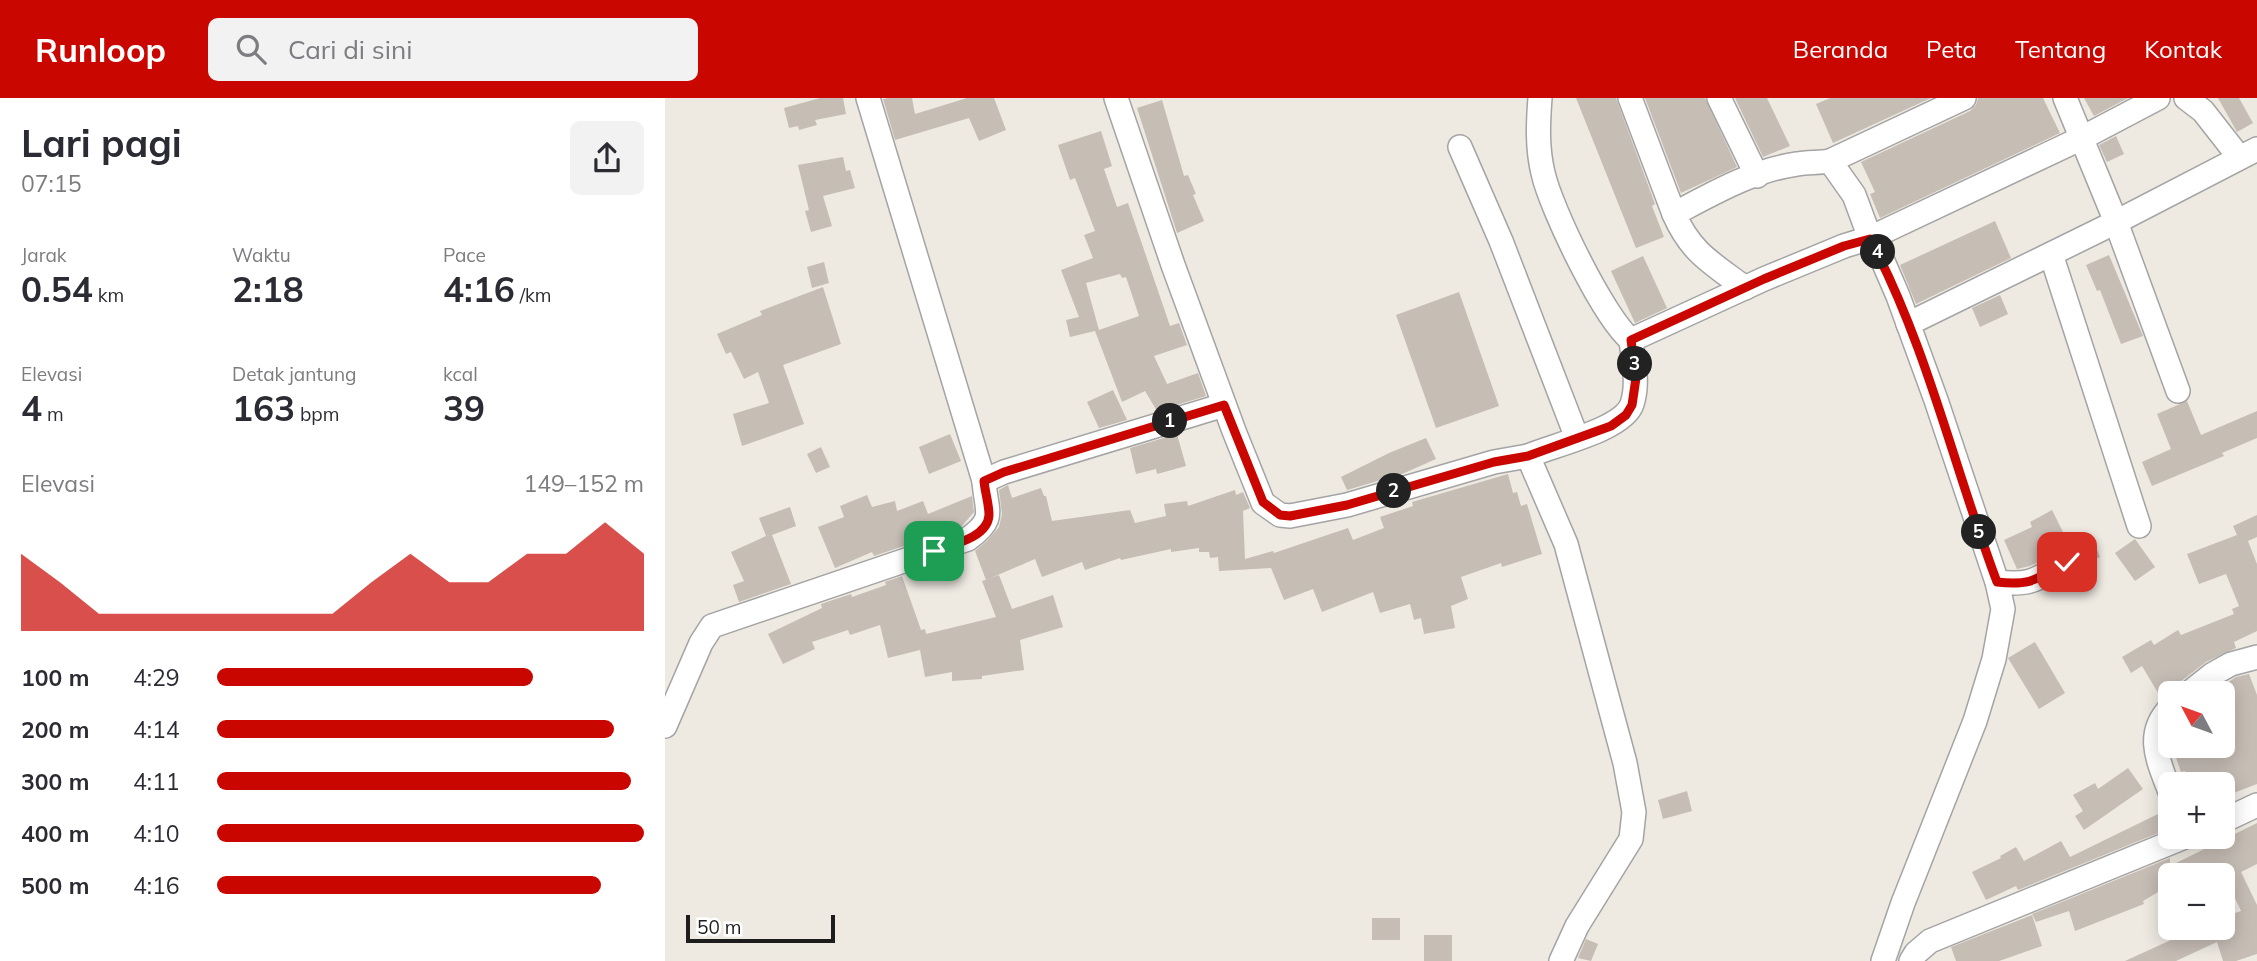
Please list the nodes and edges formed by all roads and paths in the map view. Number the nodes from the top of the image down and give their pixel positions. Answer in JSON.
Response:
{"nodes":[{"id":1,"x":868,"y":98,"type":"edge"},
{"id":2,"x":1116,"y":98,"type":"edge"},
{"id":3,"x":1539,"y":98,"type":"edge"},
{"id":4,"x":1630,"y":98,"type":"edge"},
{"id":5,"x":1719,"y":98,"type":"edge"},
{"id":6,"x":1964,"y":98,"type":"edge"},
{"id":7,"x":2065,"y":98,"type":"edge"},
{"id":8,"x":2158,"y":98,"type":"edge"},
{"id":9,"x":2186,"y":98,"type":"edge"},
{"id":10,"x":2082,"y":138,"type":"junction"},
{"id":11,"x":1460,"y":148,"type":"dead end"},
{"id":12,"x":2248,"y":153,"type":"edge"},
{"id":13,"x":1830,"y":161,"type":"junction"},
{"id":14,"x":1757,"y":176,"type":"junction"},
{"id":15,"x":1674,"y":214,"type":"junction"},
{"id":16,"x":2116,"y":222,"type":"junction"},
{"id":17,"x":1870,"y":239,"type":"junction"},
{"id":18,"x":2051,"y":254,"type":"junction"},
{"id":19,"x":1745,"y":288,"type":"junction"},
{"id":20,"x":1908,"y":324,"type":"junction"},
{"id":21,"x":1631,"y":340,"type":"junction"},
{"id":22,"x":2178,"y":391,"type":"dead end"},
{"id":23,"x":1224,"y":405,"type":"junction"},
{"id":24,"x":1577,"y":438,"type":"junction"},
{"id":25,"x":1528,"y":456,"type":"junction"},
{"id":26,"x":984,"y":481,"type":"junction"},
{"id":27,"x":2139,"y":526,"type":"dead end"},
{"id":28,"x":2067,"y":562,"type":"dead end"},
{"id":29,"x":1997,"y":582,"type":"junction"},
{"id":30,"x":2256,"y":660,"type":"edge"},
{"id":31,"x":2204,"y":681,"type":"edge"},
{"id":32,"x":2158,"y":723,"type":"edge"},
{"id":33,"x":665,"y":726,"type":"edge"},
{"id":34,"x":2158,"y":756,"type":"edge"},
{"id":35,"x":2257,"y":805,"type":"edge"},
{"id":36,"x":2235,"y":815,"type":"edge"},
{"id":37,"x":2158,"y":848,"type":"edge"},
{"id":38,"x":1561,"y":961,"type":"edge"},
{"id":39,"x":1883,"y":961,"type":"edge"},
{"id":40,"x":1911,"y":961,"type":"edge"}],
"edges":[{"from":1,"to":26,"type":"street"},
{"from":2,"to":23,"type":"street"},
{"from":3,"to":21,"type":"street"},
{"from":4,"to":15,"type":"street"},
{"from":5,"to":14,"type":"street"},
{"from":6,"to":13,"type":"street"},
{"from":7,"to":10,"type":"street"},
{"from":8,"to":10,"type":"street"},
{"from":9,"to":12,"type":"street"},
{"from":10,"to":16,"type":"street"},
{"from":10,"to":17,"type":"street"},
{"from":11,"to":24,"type":"street"},
{"from":12,"to":16,"type":"street"},
{"from":13,"to":14,"type":"street"},
{"from":13,"to":17,"type":"street"},
{"from":14,"to":15,"type":"street"},
{"from":15,"to":19,"type":"street"},
{"from":16,"to":18,"type":"street"},
{"from":16,"to":22,"type":"street"},
{"from":17,"to":19,"type":"street"},
{"from":17,"to":20,"type":"street"},
{"from":18,"to":20,"type":"street"},
{"from":18,"to":27,"type":"street"},
{"from":19,"to":21,"type":"street"},
{"from":20,"to":29,"type":"street"},
{"from":21,"to":24,"type":"street"},
{"from":23,"to":25,"type":"street"},
{"from":23,"to":26,"type":"street"},
{"from":24,"to":25,"type":"street"},
{"from":25,"to":38,"type":"street"},
{"from":26,"to":33,"type":"street"},
{"from":28,"to":29,"type":"street"},
{"from":29,"to":39,"type":"street"},
{"from":30,"to":31,"type":"street"},
{"from":32,"to":34,"type":"street"},
{"from":35,"to":36,"type":"street"},
{"from":37,"to":40,"type":"street"}]}
